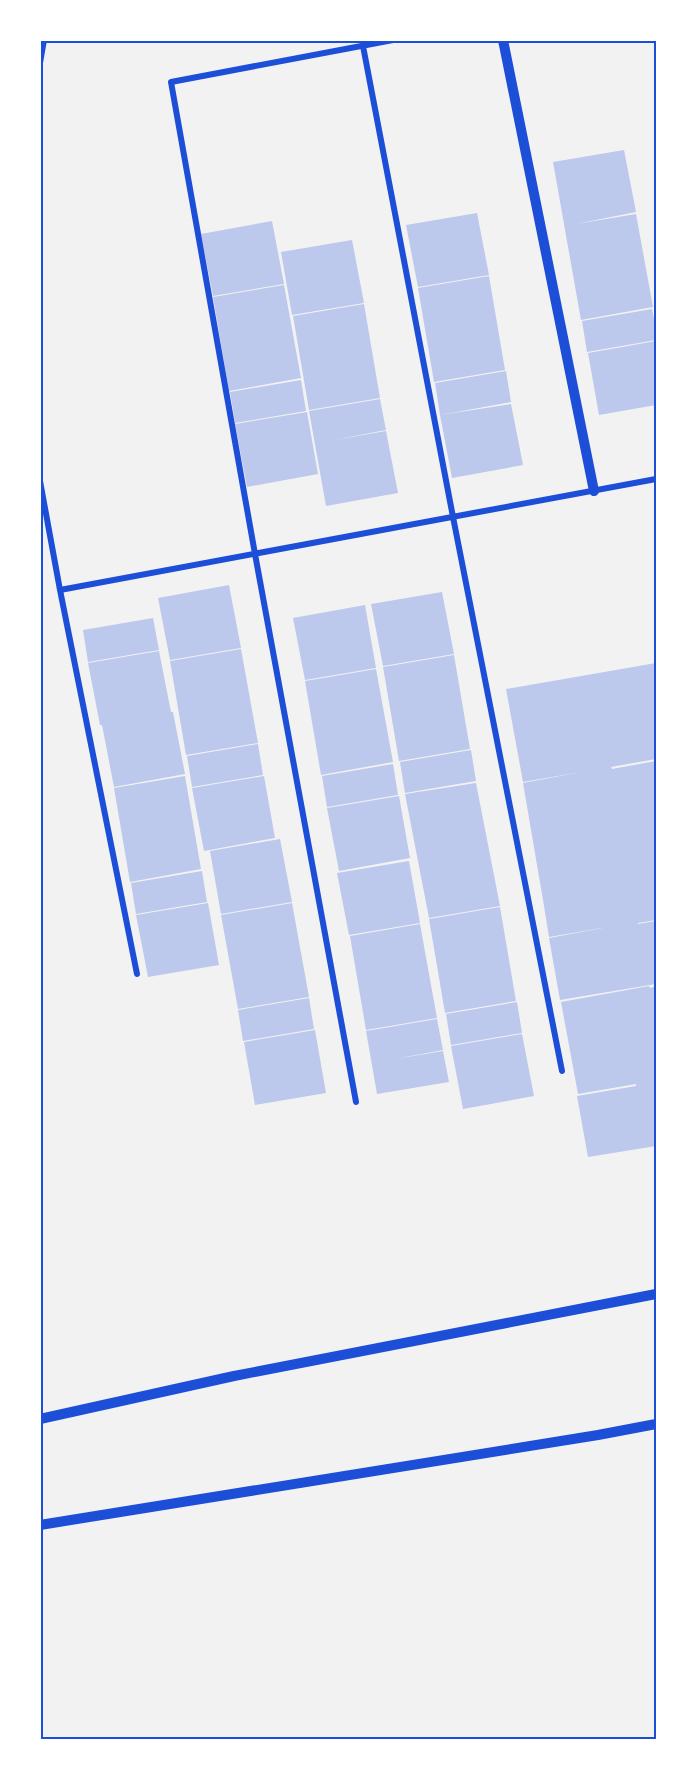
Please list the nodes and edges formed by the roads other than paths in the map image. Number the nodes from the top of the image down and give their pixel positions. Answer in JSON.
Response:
{"nodes":[{"id":1,"x":44,"y":40,"type":"edge"},
{"id":2,"x":393,"y":40,"type":"edge"},
{"id":3,"x":503,"y":40,"type":"edge"},
{"id":4,"x":363,"y":46,"type":"junction"},
{"id":5,"x":40,"y":63,"type":"edge"},
{"id":6,"x":657,"y":479,"type":"edge"},
{"id":7,"x":40,"y":481,"type":"edge"},
{"id":8,"x":594,"y":491,"type":"junction"},
{"id":9,"x":453,"y":517,"type":"junction"},
{"id":10,"x":255,"y":554,"type":"junction"},
{"id":11,"x":60,"y":590,"type":"junction"},
{"id":12,"x":137,"y":974,"type":"dead end"},
{"id":13,"x":562,"y":1071,"type":"dead end"},
{"id":14,"x":356,"y":1102,"type":"dead end"},
{"id":15,"x":657,"y":1294,"type":"edge"},
{"id":16,"x":40,"y":1419,"type":"edge"},
{"id":17,"x":657,"y":1424,"type":"edge"},
{"id":18,"x":40,"y":1525,"type":"edge"}],
"edges":[{"from":1,"to":5,"type":"street"},
{"from":2,"to":4,"type":"street"},
{"from":3,"to":8,"type":"street"},
{"from":4,"to":9,"type":"street"},
{"from":4,"to":10,"type":"street"},
{"from":6,"to":8,"type":"street"},
{"from":7,"to":11,"type":"street"},
{"from":8,"to":9,"type":"street"},
{"from":9,"to":10,"type":"street"},
{"from":9,"to":13,"type":"street"},
{"from":10,"to":11,"type":"street"},
{"from":10,"to":14,"type":"street"},
{"from":11,"to":12,"type":"street"},
{"from":15,"to":16,"type":"street"},
{"from":17,"to":18,"type":"street"}]}
